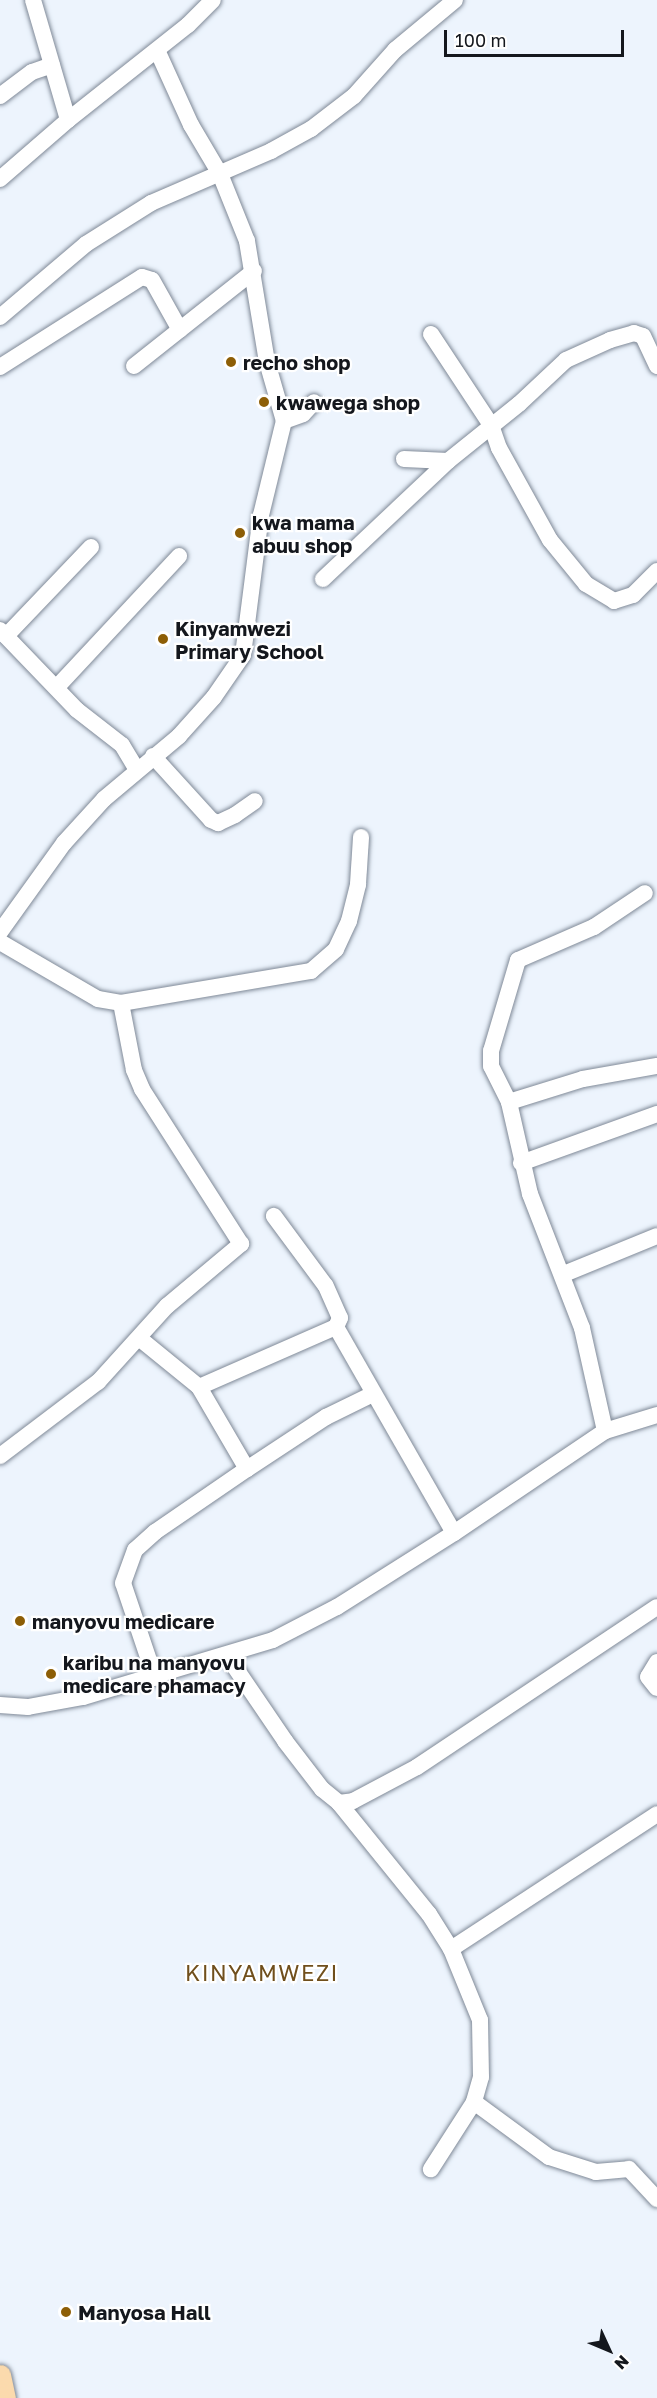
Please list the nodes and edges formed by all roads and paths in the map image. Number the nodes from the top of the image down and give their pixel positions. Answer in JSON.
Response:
{"nodes":[{"id":1,"x":33,"y":0,"type":"edge"},
{"id":2,"x":213,"y":0,"type":"edge"},
{"id":3,"x":455,"y":0,"type":"edge"},
{"id":4,"x":157,"y":51,"type":"junction"},
{"id":5,"x":52,"y":65,"type":"junction"},
{"id":6,"x":0,"y":96,"type":"edge"},
{"id":7,"x":68,"y":120,"type":"junction"},
{"id":8,"x":220,"y":174,"type":"junction"},
{"id":9,"x":0,"y":179,"type":"edge"},
{"id":10,"x":254,"y":271,"type":"junction"},
{"id":11,"x":0,"y":317,"type":"edge"},
{"id":12,"x":180,"y":330,"type":"junction"},
{"id":13,"x":431,"y":334,"type":"dead end"},
{"id":14,"x":134,"y":366,"type":"dead end"},
{"id":15,"x":657,"y":366,"type":"edge"},
{"id":16,"x":0,"y":367,"type":"edge"},
{"id":17,"x":314,"y":402,"type":"dead end"},
{"id":18,"x":284,"y":422,"type":"junction"},
{"id":19,"x":491,"y":425,"type":"junction"},
{"id":20,"x":404,"y":459,"type":"dead end"},
{"id":21,"x":448,"y":460,"type":"junction"},
{"id":22,"x":91,"y":547,"type":"dead end"},
{"id":23,"x":179,"y":556,"type":"dead end"},
{"id":24,"x":657,"y":572,"type":"edge"},
{"id":25,"x":323,"y":579,"type":"dead end"},
{"id":26,"x":3,"y":633,"type":"edge"},
{"id":27,"x":57,"y":687,"type":"junction"},
{"id":28,"x":153,"y":756,"type":"junction"},
{"id":29,"x":137,"y":770,"type":"junction"},
{"id":30,"x":255,"y":801,"type":"dead end"},
{"id":31,"x":361,"y":837,"type":"dead end"},
{"id":32,"x":645,"y":893,"type":"dead end"},
{"id":33,"x":0,"y":932,"type":"edge"},
{"id":34,"x":0,"y":942,"type":"edge"},
{"id":35,"x":121,"y":1003,"type":"junction"},
{"id":36,"x":657,"y":1066,"type":"edge"},
{"id":37,"x":509,"y":1102,"type":"junction"},
{"id":38,"x":657,"y":1114,"type":"edge"},
{"id":39,"x":521,"y":1163,"type":"junction"},
{"id":40,"x":274,"y":1216,"type":"dead end"},
{"id":41,"x":657,"y":1236,"type":"edge"},
{"id":42,"x":564,"y":1274,"type":"junction"},
{"id":43,"x":336,"y":1327,"type":"junction"},
{"id":44,"x":139,"y":1338,"type":"junction"},
{"id":45,"x":199,"y":1387,"type":"junction"},
{"id":46,"x":373,"y":1394,"type":"junction"},
{"id":47,"x":657,"y":1415,"type":"edge"},
{"id":48,"x":605,"y":1431,"type":"junction"},
{"id":49,"x":0,"y":1456,"type":"edge"},
{"id":50,"x":247,"y":1469,"type":"junction"},
{"id":51,"x":454,"y":1533,"type":"junction"},
{"id":52,"x":657,"y":1607,"type":"edge"},
{"id":53,"x":228,"y":1657,"type":"junction"},
{"id":54,"x":657,"y":1662,"type":"edge"},
{"id":55,"x":155,"y":1678,"type":"junction"},
{"id":56,"x":657,"y":1688,"type":"edge"},
{"id":57,"x":0,"y":1705,"type":"edge"},
{"id":58,"x":339,"y":1803,"type":"junction"},
{"id":59,"x":657,"y":1814,"type":"edge"},
{"id":60,"x":451,"y":1949,"type":"junction"},
{"id":61,"x":474,"y":2102,"type":"junction"},
{"id":62,"x":431,"y":2169,"type":"dead end"},
{"id":63,"x":657,"y":2199,"type":"edge"},
{"id":64,"x":0,"y":2375,"type":"edge"},
{"id":65,"x":5,"y":2398,"type":"edge"}],
"edges":[{"from":1,"to":5,"type":"street"},
{"from":2,"to":4,"type":"street"},
{"from":3,"to":8,"type":"street"},
{"from":4,"to":7,"type":"street"},
{"from":4,"to":8,"type":"street"},
{"from":5,"to":6,"type":"street"},
{"from":5,"to":7,"type":"street"},
{"from":7,"to":9,"type":"street"},
{"from":8,"to":10,"type":"street"},
{"from":8,"to":11,"type":"street"},
{"from":10,"to":12,"type":"street"},
{"from":10,"to":18,"type":"street"},
{"from":12,"to":14,"type":"street"},
{"from":12,"to":16,"type":"street"},
{"from":13,"to":19,"type":"street"},
{"from":15,"to":19,"type":"street"},
{"from":17,"to":18,"type":"street"},
{"from":18,"to":28,"type":"street"},
{"from":19,"to":21,"type":"street"},
{"from":19,"to":24,"type":"street"},
{"from":20,"to":21,"type":"street"},
{"from":21,"to":25,"type":"street"},
{"from":22,"to":26,"type":"street"},
{"from":23,"to":27,"type":"street"},
{"from":26,"to":27,"type":"street"},
{"from":27,"to":29,"type":"street"},
{"from":28,"to":29,"type":"street"},
{"from":28,"to":30,"type":"street"},
{"from":29,"to":33,"type":"street"},
{"from":31,"to":35,"type":"street"},
{"from":32,"to":37,"type":"street"},
{"from":34,"to":35,"type":"street"},
{"from":35,"to":44,"type":"street"},
{"from":36,"to":37,"type":"street"},
{"from":37,"to":39,"type":"street"},
{"from":38,"to":39,"type":"street"},
{"from":39,"to":42,"type":"street"},
{"from":40,"to":43,"type":"street"},
{"from":41,"to":42,"type":"street"},
{"from":42,"to":48,"type":"street"},
{"from":43,"to":45,"type":"street"},
{"from":43,"to":46,"type":"street"},
{"from":44,"to":45,"type":"street"},
{"from":44,"to":49,"type":"street"},
{"from":45,"to":50,"type":"street"},
{"from":46,"to":50,"type":"street"},
{"from":46,"to":51,"type":"street"},
{"from":47,"to":48,"type":"street"},
{"from":48,"to":51,"type":"street"},
{"from":50,"to":55,"type":"street"},
{"from":51,"to":53,"type":"street"},
{"from":52,"to":58,"type":"street"},
{"from":53,"to":55,"type":"street"},
{"from":53,"to":58,"type":"street"},
{"from":54,"to":56,"type":"street"},
{"from":55,"to":57,"type":"street"},
{"from":58,"to":60,"type":"street"},
{"from":59,"to":60,"type":"street"},
{"from":60,"to":61,"type":"street"},
{"from":61,"to":62,"type":"street"},
{"from":61,"to":63,"type":"street"},
{"from":64,"to":65,"type":"main road"}]}
